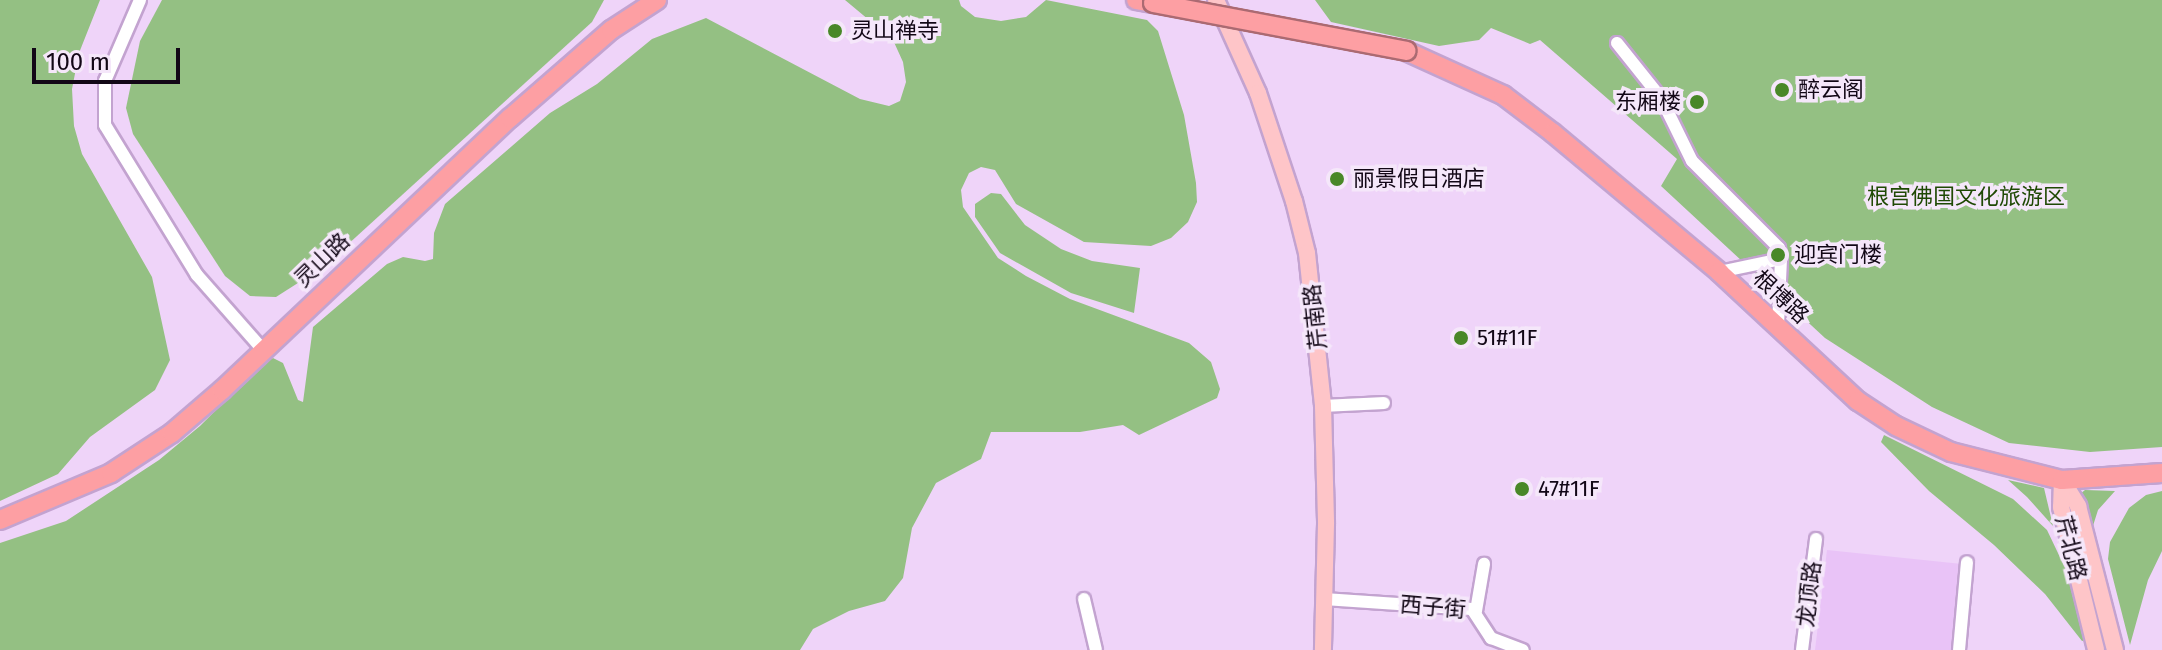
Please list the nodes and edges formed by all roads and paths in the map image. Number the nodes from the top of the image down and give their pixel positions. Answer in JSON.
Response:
{"nodes":[{"id":1,"x":140,"y":0,"type":"edge"},
{"id":2,"x":657,"y":0,"type":"edge"},
{"id":3,"x":1216,"y":0,"type":"edge"},
{"id":4,"x":1144,"y":2,"type":"edge"},
{"id":5,"x":1617,"y":43,"type":"dead end"},
{"id":6,"x":1781,"y":259,"type":"junction"},
{"id":7,"x":1719,"y":272,"type":"junction"},
{"id":8,"x":1778,"y":326,"type":"junction"},
{"id":9,"x":264,"y":351,"type":"junction"},
{"id":10,"x":1384,"y":403,"type":"dead end"},
{"id":11,"x":1323,"y":406,"type":"junction"},
{"id":12,"x":2162,"y":473,"type":"edge"},
{"id":13,"x":2062,"y":480,"type":"junction"},
{"id":14,"x":0,"y":520,"type":"edge"},
{"id":15,"x":1816,"y":539,"type":"dead end"},
{"id":16,"x":1967,"y":562,"type":"dead end"},
{"id":17,"x":1484,"y":564,"type":"dead end"},
{"id":18,"x":1084,"y":599,"type":"dead end"},
{"id":19,"x":1324,"y":599,"type":"junction"},
{"id":20,"x":1476,"y":611,"type":"junction"},
{"id":21,"x":1096,"y":650,"type":"edge"},
{"id":22,"x":1314,"y":650,"type":"edge"},
{"id":23,"x":1323,"y":650,"type":"edge"},
{"id":24,"x":1523,"y":650,"type":"edge"},
{"id":25,"x":1802,"y":650,"type":"edge"},
{"id":26,"x":1959,"y":650,"type":"edge"},
{"id":27,"x":2096,"y":650,"type":"edge"},
{"id":28,"x":2115,"y":650,"type":"edge"}],
"edges":[{"from":1,"to":9,"type":"street"},
{"from":2,"to":9,"type":"highway","name":"灵山路"},
{"from":3,"to":11,"type":"main road","name":"芹南路"},
{"from":4,"to":7,"type":"highway","name":"根博路","bridge":true},
{"from":5,"to":6,"type":"street"},
{"from":6,"to":7,"type":"street"},
{"from":6,"to":8,"type":"street"},
{"from":7,"to":8,"type":"highway","name":"根博路"},
{"from":8,"to":13,"type":"highway","name":"根博路"},
{"from":9,"to":14,"type":"highway","name":"灵山路"},
{"from":10,"to":11,"type":"street"},
{"from":11,"to":19,"type":"main road","name":"芹南路"},
{"from":12,"to":13,"type":"highway","name":"根博路"},
{"from":13,"to":27,"type":"main road","name":"芹北路"},
{"from":13,"to":28,"type":"main road","name":"芹北路"},
{"from":15,"to":25,"type":"street","name":"龙顶路"},
{"from":16,"to":26,"type":"street"},
{"from":17,"to":20,"type":"street"},
{"from":18,"to":21,"type":"street"},
{"from":19,"to":20,"type":"street","name":"西子街"},
{"from":19,"to":22,"type":"main road"},
{"from":19,"to":23,"type":"main road","name":"芹南路"},
{"from":20,"to":24,"type":"street","name":"西子街"}]}
